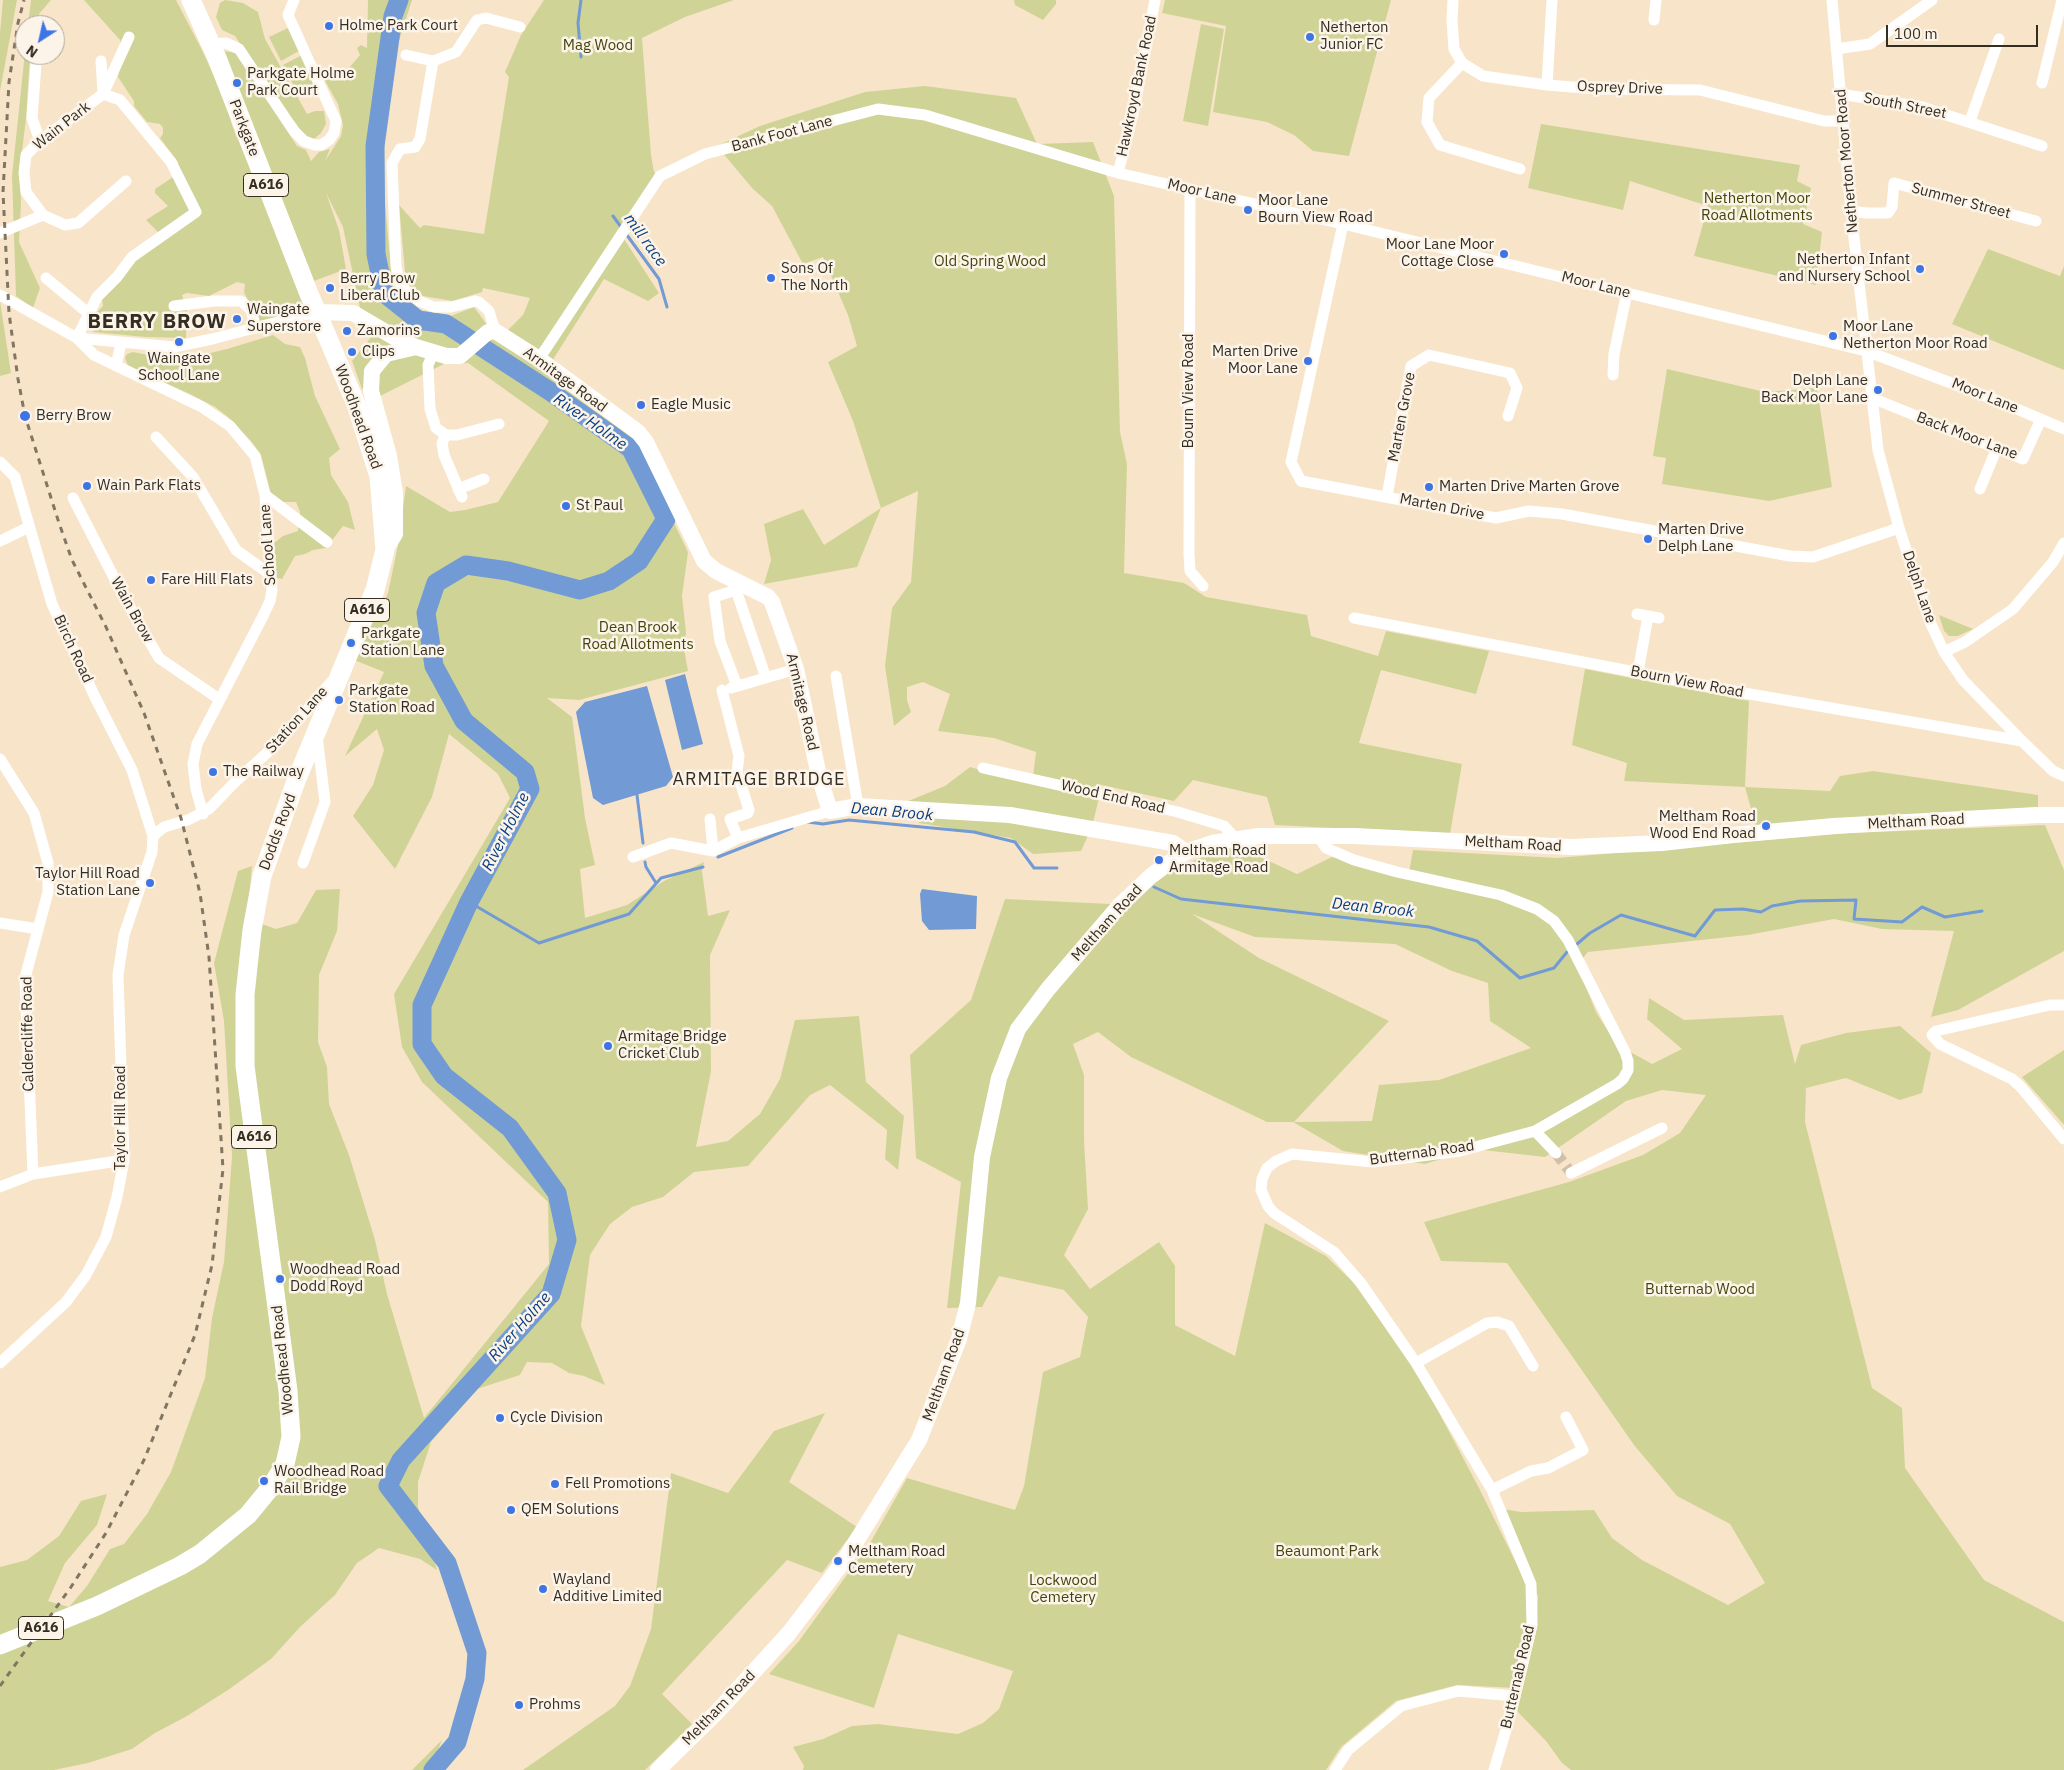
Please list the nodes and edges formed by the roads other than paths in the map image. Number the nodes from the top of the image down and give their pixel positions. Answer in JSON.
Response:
{"nodes":[{"id":1,"x":191,"y":0,"type":"edge"},
{"id":2,"x":294,"y":0,"type":"edge"},
{"id":3,"x":1155,"y":0,"type":"edge"},
{"id":4,"x":1453,"y":0,"type":"edge"},
{"id":5,"x":1552,"y":0,"type":"edge"},
{"id":6,"x":1656,"y":0,"type":"edge"},
{"id":7,"x":1832,"y":0,"type":"edge"},
{"id":8,"x":1932,"y":0,"type":"edge"},
{"id":9,"x":2062,"y":3,"type":"edge"},
{"id":10,"x":1654,"y":20,"type":"dead end"},
{"id":11,"x":520,"y":27,"type":"dead end"},
{"id":12,"x":129,"y":37,"type":"dead end"},
{"id":13,"x":1999,"y":39,"type":"dead end"},
{"id":14,"x":211,"y":44,"type":"junction"},
{"id":15,"x":1836,"y":50,"type":"junction"},
{"id":16,"x":406,"y":55,"type":"dead end"},
{"id":17,"x":101,"y":61,"type":"dead end"},
{"id":18,"x":433,"y":61,"type":"junction"},
{"id":19,"x":1462,"y":63,"type":"junction"},
{"id":20,"x":36,"y":65,"type":"edge"},
{"id":21,"x":2042,"y":83,"type":"dead end"},
{"id":22,"x":1547,"y":85,"type":"junction"},
{"id":23,"x":103,"y":94,"type":"junction"},
{"id":24,"x":1840,"y":94,"type":"junction"},
{"id":25,"x":1843,"y":121,"type":"junction"},
{"id":26,"x":1970,"y":121,"type":"junction"},
{"id":27,"x":40,"y":141,"type":"junction"},
{"id":28,"x":2042,"y":146,"type":"dead end"},
{"id":29,"x":1520,"y":169,"type":"dead end"},
{"id":30,"x":1118,"y":172,"type":"junction"},
{"id":31,"x":126,"y":182,"type":"dead end"},
{"id":32,"x":1190,"y":190,"type":"junction"},
{"id":33,"x":1851,"y":210,"type":"junction"},
{"id":34,"x":44,"y":215,"type":"junction"},
{"id":35,"x":2036,"y":221,"type":"dead end"},
{"id":36,"x":1343,"y":224,"type":"junction"},
{"id":37,"x":0,"y":233,"type":"edge"},
{"id":38,"x":46,"y":278,"type":"dead end"},
{"id":39,"x":1627,"y":292,"type":"junction"},
{"id":40,"x":0,"y":294,"type":"edge"},
{"id":41,"x":174,"y":306,"type":"dead end"},
{"id":42,"x":316,"y":312,"type":"junction"},
{"id":43,"x":88,"y":313,"type":"junction"},
{"id":44,"x":256,"y":328,"type":"junction"},
{"id":45,"x":489,"y":333,"type":"junction"},
{"id":46,"x":77,"y":338,"type":"junction"},
{"id":47,"x":120,"y":343,"type":"junction"},
{"id":48,"x":416,"y":347,"type":"junction"},
{"id":49,"x":1866,"y":351,"type":"junction"},
{"id":50,"x":434,"y":352,"type":"junction"},
{"id":51,"x":539,"y":359,"type":"junction"},
{"id":52,"x":116,"y":366,"type":"junction"},
{"id":53,"x":1613,"y":375,"type":"dead end"},
{"id":54,"x":1872,"y":398,"type":"junction"},
{"id":55,"x":1508,"y":416,"type":"dead end"},
{"id":56,"x":2041,"y":420,"type":"junction"},
{"id":57,"x":499,"y":424,"type":"dead end"},
{"id":58,"x":2064,"y":429,"type":"edge"},
{"id":59,"x":446,"y":435,"type":"junction"},
{"id":60,"x":156,"y":437,"type":"dead end"},
{"id":61,"x":1996,"y":450,"type":"junction"},
{"id":62,"x":0,"y":462,"type":"edge"},
{"id":63,"x":484,"y":480,"type":"dead end"},
{"id":64,"x":1980,"y":489,"type":"dead end"},
{"id":65,"x":265,"y":495,"type":"junction"},
{"id":66,"x":1387,"y":496,"type":"junction"},
{"id":67,"x":73,"y":498,"type":"dead end"},
{"id":68,"x":30,"y":527,"type":"junction"},
{"id":69,"x":1900,"y":528,"type":"junction"},
{"id":70,"x":0,"y":541,"type":"edge"},
{"id":71,"x":326,"y":542,"type":"dead end"},
{"id":72,"x":2064,"y":543,"type":"edge"},
{"id":73,"x":385,"y":550,"type":"junction"},
{"id":74,"x":271,"y":575,"type":"junction"},
{"id":75,"x":739,"y":586,"type":"junction"},
{"id":76,"x":1203,"y":586,"type":"dead end"},
{"id":77,"x":1648,"y":616,"type":"dead end"},
{"id":78,"x":1354,"y":618,"type":"dead end"},
{"id":79,"x":1944,"y":652,"type":"junction"},
{"id":80,"x":343,"y":669,"type":"junction"},
{"id":81,"x":796,"y":669,"type":"junction"},
{"id":82,"x":1638,"y":672,"type":"junction"},
{"id":83,"x":836,"y":676,"type":"dead end"},
{"id":84,"x":766,"y":678,"type":"junction"},
{"id":85,"x":737,"y":686,"type":"junction"},
{"id":86,"x":219,"y":699,"type":"junction"},
{"id":87,"x":316,"y":732,"type":"junction"},
{"id":88,"x":2022,"y":741,"type":"junction"},
{"id":89,"x":0,"y":759,"type":"edge"},
{"id":90,"x":983,"y":768,"type":"dead end"},
{"id":91,"x":2064,"y":776,"type":"edge"},
{"id":92,"x":858,"y":806,"type":"junction"},
{"id":93,"x":830,"y":811,"type":"junction"},
{"id":94,"x":203,"y":814,"type":"junction"},
{"id":95,"x":2064,"y":815,"type":"edge"},
{"id":96,"x":710,"y":819,"type":"dead end"},
{"id":97,"x":153,"y":836,"type":"junction"},
{"id":98,"x":1318,"y":836,"type":"junction"},
{"id":99,"x":738,"y":838,"type":"junction"},
{"id":100,"x":1236,"y":839,"type":"junction"},
{"id":101,"x":712,"y":851,"type":"junction"},
{"id":102,"x":1186,"y":852,"type":"junction"},
{"id":103,"x":633,"y":856,"type":"dead end"},
{"id":104,"x":303,"y":863,"type":"dead end"},
{"id":105,"x":255,"y":914,"type":"joint"},
{"id":106,"x":0,"y":923,"type":"edge"},
{"id":107,"x":38,"y":929,"type":"junction"},
{"id":108,"x":2064,"y":1005,"type":"edge"},
{"id":109,"x":1662,"y":1128,"type":"dead end"},
{"id":110,"x":1535,"y":1131,"type":"junction"},
{"id":111,"x":2064,"y":1139,"type":"edge"},
{"id":112,"x":1556,"y":1154,"type":"tunnel mouth"},
{"id":113,"x":124,"y":1160,"type":"junction"},
{"id":114,"x":1570,"y":1173,"type":"dead end"},
{"id":115,"x":33,"y":1174,"type":"junction"},
{"id":116,"x":0,"y":1187,"type":"edge"},
{"id":117,"x":0,"y":1363,"type":"edge"},
{"id":118,"x":1416,"y":1363,"type":"junction"},
{"id":119,"x":1533,"y":1366,"type":"dead end"},
{"id":120,"x":1566,"y":1417,"type":"dead end"},
{"id":121,"x":1492,"y":1490,"type":"junction"},
{"id":122,"x":0,"y":1645,"type":"edge"},
{"id":123,"x":1515,"y":1696,"type":"junction"},
{"id":124,"x":658,"y":1770,"type":"edge"},
{"id":125,"x":1335,"y":1770,"type":"edge"},
{"id":126,"x":1494,"y":1770,"type":"edge"}],
"edges":[{"from":1,"to":14,"type":"main road","name":"Parkgate","number":"A616"},
{"from":2,"to":14,"type":"street"},
{"from":3,"to":30,"type":"street","name":"Hawkroyd Bank Road"},
{"from":4,"to":19,"type":"street"},
{"from":5,"to":22,"type":"street"},
{"from":6,"to":10,"type":"street"},
{"from":7,"to":15,"type":"street","name":"Netherton Moor Road"},
{"from":8,"to":15,"type":"street"},
{"from":9,"to":21,"type":"street"},
{"from":11,"to":18,"type":"street"},
{"from":12,"to":23,"type":"street"},
{"from":13,"to":26,"type":"street"},
{"from":14,"to":42,"type":"main road","name":"Parkgate","number":"A616"},
{"from":15,"to":24,"type":"street","name":"Netherton Moor Road"},
{"from":16,"to":18,"type":"street"},
{"from":17,"to":23,"type":"street"},
{"from":18,"to":45,"type":"street"},
{"from":19,"to":22,"type":"street","name":"Osprey Drive"},
{"from":19,"to":29,"type":"street"},
{"from":20,"to":27,"type":"street"},
{"from":22,"to":25,"type":"street","name":"Osprey Drive"},
{"from":23,"to":27,"type":"street","name":"Wain Park"},
{"from":23,"to":43,"type":"street"},
{"from":24,"to":25,"type":"street","name":"Netherton Moor Road"},
{"from":24,"to":26,"type":"street","name":"South Street"},
{"from":25,"to":33,"type":"street","name":"Netherton Moor Road"},
{"from":26,"to":28,"type":"street","name":"South Street"},
{"from":27,"to":34,"type":"street","name":"Wain Park"},
{"from":30,"to":32,"type":"street","name":"Moor Lane"},
{"from":30,"to":51,"type":"street","name":"Bank Foot Lane"},
{"from":31,"to":34,"type":"street","name":"Wain Park"},
{"from":32,"to":36,"type":"street","name":"Moor Lane"},
{"from":32,"to":76,"type":"street","name":"Bourn View Road"},
{"from":33,"to":35,"type":"street","name":"Summer Street"},
{"from":33,"to":49,"type":"street","name":"Netherton Moor Road"},
{"from":34,"to":37,"type":"street"},
{"from":36,"to":39,"type":"street","name":"Moor Lane"},
{"from":36,"to":66,"type":"street","name":"Marten Drive"},
{"from":38,"to":43,"type":"street"},
{"from":39,"to":49,"type":"street","name":"Moor Lane"},
{"from":39,"to":53,"type":"street"},
{"from":40,"to":46,"type":"street"},
{"from":41,"to":44,"type":"street"},
{"from":42,"to":44,"type":"street"},
{"from":42,"to":48,"type":"main road"},
{"from":42,"to":73,"type":"main road","name":"Woodhead Road","number":"A616"},
{"from":43,"to":46,"type":"street"},
{"from":44,"to":47,"type":"street"},
{"from":45,"to":50,"type":"main road"},
{"from":45,"to":51,"type":"main road","name":"Armitage Road"},
{"from":46,"to":47,"type":"street"},
{"from":46,"to":52,"type":"street","name":"School Lane"},
{"from":47,"to":52,"type":"street"},
{"from":48,"to":50,"type":"main road"},
{"from":48,"to":73,"type":"main road"},
{"from":49,"to":54,"type":"street","name":"Delph Lane"},
{"from":49,"to":56,"type":"street","name":"Moor Lane"},
{"from":50,"to":59,"type":"street"},
{"from":51,"to":75,"type":"main road","name":"Armitage Road"},
{"from":52,"to":65,"type":"street","name":"School Lane"},
{"from":54,"to":61,"type":"street","name":"Back Moor Lane"},
{"from":54,"to":69,"type":"street","name":"Delph Lane"},
{"from":55,"to":66,"type":"street","name":"Marten Grove"},
{"from":56,"to":58,"type":"street","name":"Moor Lane"},
{"from":56,"to":61,"type":"street","name":"Back Moor Lane"},
{"from":57,"to":59,"type":"street"},
{"from":59,"to":63,"type":"street"},
{"from":60,"to":74,"type":"street"},
{"from":61,"to":64,"type":"street"},
{"from":62,"to":68,"type":"street","name":"Birch Road"},
{"from":65,"to":71,"type":"street"},
{"from":65,"to":74,"type":"street","name":"School Lane"},
{"from":66,"to":69,"type":"street","name":"Marten Drive"},
{"from":67,"to":86,"type":"street","name":"Wain Brow"},
{"from":68,"to":70,"type":"street"},
{"from":68,"to":97,"type":"street","name":"Birch Road"},
{"from":69,"to":79,"type":"street","name":"Delph Lane"},
{"from":72,"to":79,"type":"street"},
{"from":73,"to":80,"type":"main road","name":"Woodhead Road","number":"A616"},
{"from":74,"to":86,"type":"street","name":"School Lane"},
{"from":75,"to":81,"type":"main road","name":"Armitage Road"},
{"from":75,"to":84,"type":"street"},
{"from":75,"to":85,"type":"street"},
{"from":77,"to":82,"type":"street"},
{"from":78,"to":82,"type":"street","name":"Bourn View Road"},
{"from":79,"to":88,"type":"street","name":"Delph Lane"},
{"from":80,"to":87,"type":"main road","name":"Dodds Royd","number":"A616"},
{"from":80,"to":94,"type":"street","name":"Station Lane"},
{"from":81,"to":84,"type":"street"},
{"from":81,"to":93,"type":"main road","name":"Armitage Road"},
{"from":82,"to":88,"type":"street","name":"Bourn View Road"},
{"from":83,"to":92,"type":"street"},
{"from":84,"to":85,"type":"street"},
{"from":85,"to":99,"type":"street"},
{"from":86,"to":94,"type":"street","name":"School Lane"},
{"from":87,"to":104,"type":"street"},
{"from":87,"to":105,"type":"main road","name":"Dodds Royd","number":"A616"},
{"from":88,"to":91,"type":"street","name":"Delph Lane"},
{"from":89,"to":107,"type":"street","name":"Caldercliffe Road"},
{"from":90,"to":100,"type":"street","name":"Wood End Road"},
{"from":92,"to":93,"type":"main road"},
{"from":92,"to":102,"type":"main road"},
{"from":93,"to":99,"type":"street"},
{"from":94,"to":97,"type":"street","name":"Station Lane"},
{"from":95,"to":98,"type":"main road","name":"Meltham Road"},
{"from":96,"to":101,"type":"street"},
{"from":97,"to":113,"type":"street","name":"Taylor Hill Road"},
{"from":98,"to":100,"type":"main road","name":"Meltham Road"},
{"from":98,"to":110,"type":"street","name":"Butternab Road"},
{"from":99,"to":101,"type":"street"},
{"from":100,"to":102,"type":"main road","name":"Meltham Road"},
{"from":101,"to":103,"type":"street"},
{"from":102,"to":124,"type":"main road","name":"Meltham Road"},
{"from":105,"to":122,"type":"main road","name":"Woodhead Road","number":"A616"},
{"from":106,"to":107,"type":"street"},
{"from":107,"to":115,"type":"street","name":"Caldercliffe Road"},
{"from":108,"to":111,"type":"street"},
{"from":109,"to":114,"type":"street"},
{"from":110,"to":112,"type":"street"},
{"from":110,"to":118,"type":"street","name":"Butternab Road"},
{"from":113,"to":115,"type":"street"},
{"from":113,"to":117,"type":"street","name":"Taylor Hill Road"},
{"from":115,"to":116,"type":"street"},
{"from":118,"to":119,"type":"street"},
{"from":118,"to":121,"type":"street","name":"Butternab Road"},
{"from":120,"to":121,"type":"street"},
{"from":121,"to":123,"type":"street","name":"Butternab Road"},
{"from":123,"to":125,"type":"street"},
{"from":123,"to":126,"type":"street","name":"Butternab Road"}]}
